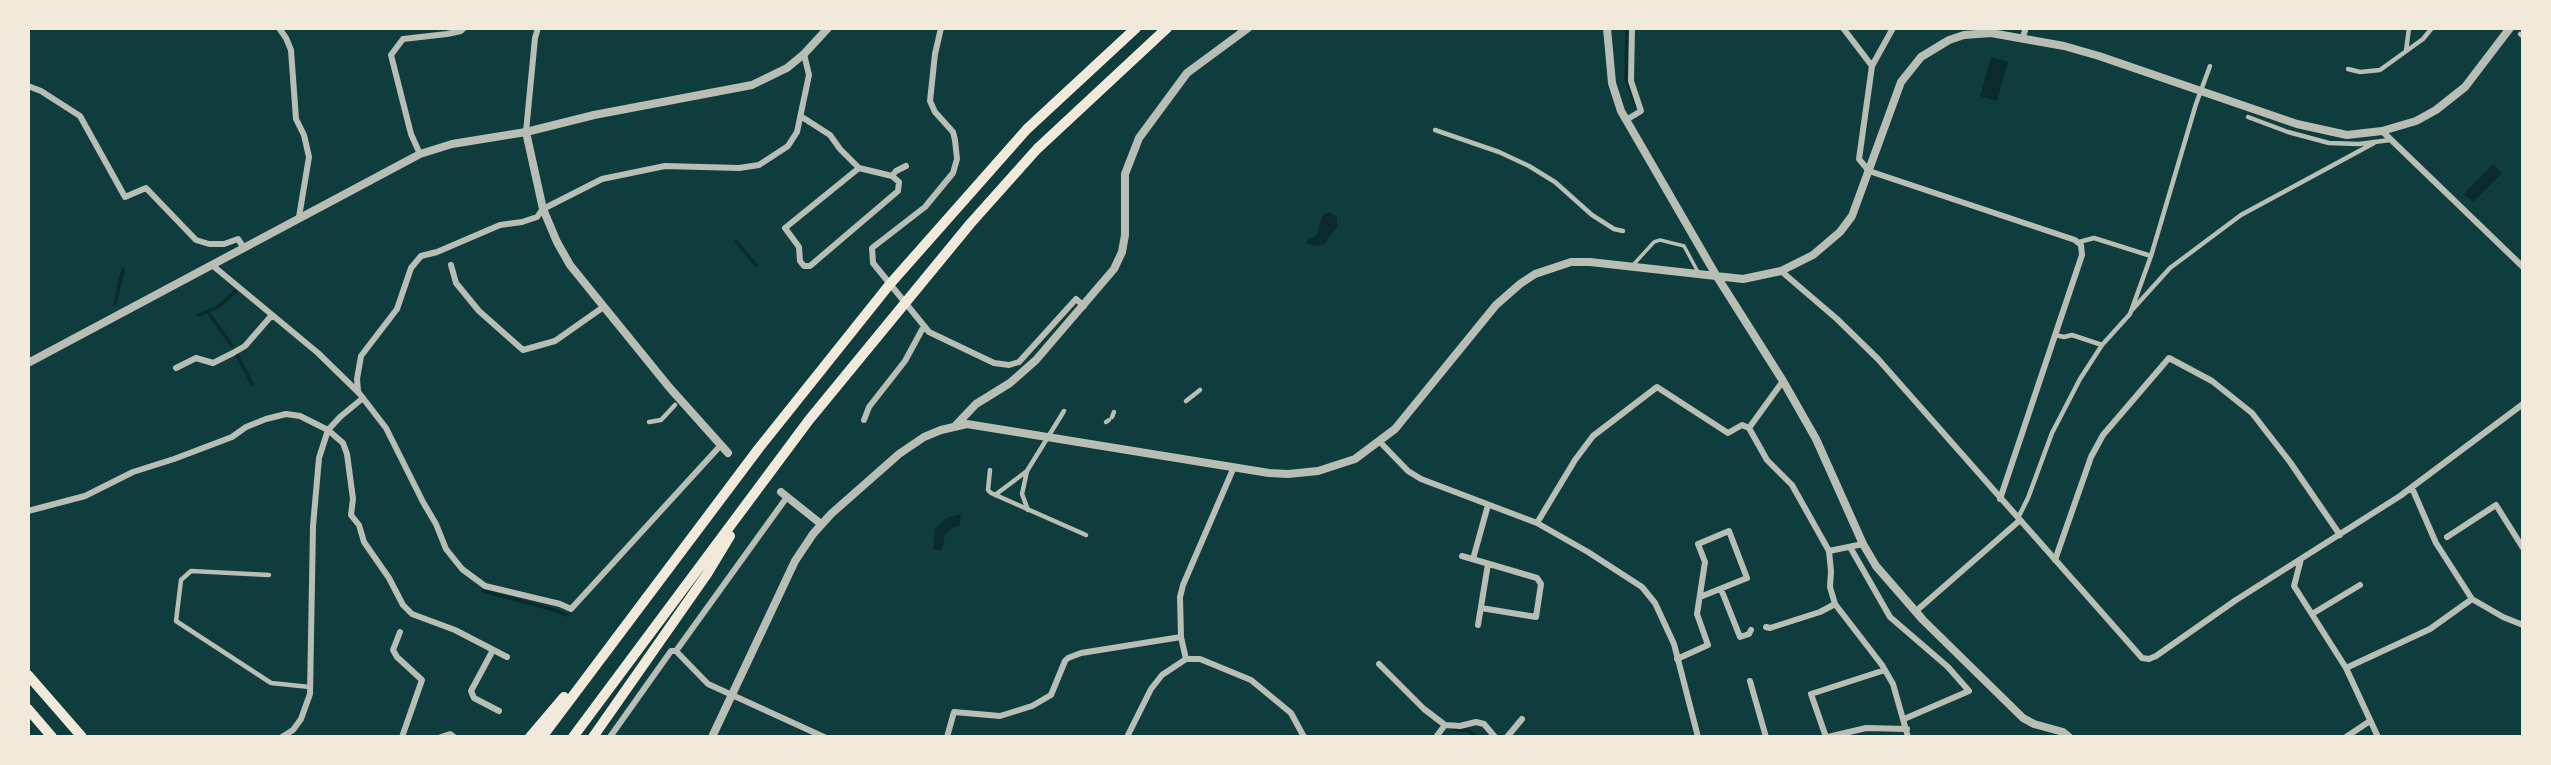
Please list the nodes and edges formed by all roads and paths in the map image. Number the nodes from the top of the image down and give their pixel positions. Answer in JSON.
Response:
{"nodes":[{"id":1,"x":279,"y":28,"type":"edge"},
{"id":2,"x":464,"y":28,"type":"edge"},
{"id":3,"x":538,"y":28,"type":"edge"},
{"id":4,"x":828,"y":28,"type":"edge"},
{"id":5,"x":941,"y":28,"type":"edge"},
{"id":6,"x":1136,"y":28,"type":"edge"},
{"id":7,"x":1167,"y":28,"type":"edge"},
{"id":8,"x":1248,"y":28,"type":"edge"},
{"id":9,"x":1607,"y":28,"type":"edge"},
{"id":10,"x":1632,"y":28,"type":"edge"},
{"id":11,"x":1843,"y":28,"type":"edge"},
{"id":12,"x":1893,"y":28,"type":"edge"},
{"id":13,"x":2026,"y":28,"type":"edge"},
{"id":14,"x":2409,"y":28,"type":"edge"},
{"id":15,"x":2432,"y":28,"type":"edge"},
{"id":16,"x":2510,"y":28,"type":"edge"},
{"id":17,"x":2022,"y":39,"type":"junction"},
{"id":18,"x":2406,"y":51,"type":"junction"},
{"id":19,"x":804,"y":54,"type":"junction"},
{"id":20,"x":1872,"y":66,"type":"junction"},
{"id":21,"x":2210,"y":66,"type":"dead end"},
{"id":22,"x":2348,"y":69,"type":"dead end"},
{"id":23,"x":28,"y":86,"type":"edge"},
{"id":24,"x":802,"y":117,"type":"junction"},
{"id":25,"x":2248,"y":117,"type":"dead end"},
{"id":26,"x":1626,"y":120,"type":"junction"},
{"id":27,"x":1436,"y":130,"type":"dead end"},
{"id":28,"x":2382,"y":131,"type":"junction"},
{"id":29,"x":526,"y":132,"type":"junction"},
{"id":30,"x":2391,"y":140,"type":"junction"},
{"id":31,"x":2374,"y":143,"type":"junction"},
{"id":32,"x":419,"y":154,"type":"junction"},
{"id":33,"x":906,"y":166,"type":"dead end"},
{"id":34,"x":859,"y":168,"type":"junction"},
{"id":35,"x":1869,"y":171,"type":"junction"},
{"id":36,"x":892,"y":176,"type":"junction"},
{"id":37,"x":543,"y":209,"type":"junction"},
{"id":38,"x":299,"y":218,"type":"junction"},
{"id":39,"x":1623,"y":231,"type":"dead end"},
{"id":40,"x":2078,"y":242,"type":"junction"},
{"id":41,"x":244,"y":247,"type":"junction"},
{"id":42,"x":2151,"y":257,"type":"junction"},
{"id":43,"x":212,"y":265,"type":"junction"},
{"id":44,"x":451,"y":265,"type":"dead end"},
{"id":45,"x":1633,"y":265,"type":"junction"},
{"id":46,"x":2523,"y":267,"type":"edge"},
{"id":47,"x":1781,"y":271,"type":"junction"},
{"id":48,"x":1699,"y":273,"type":"junction"},
{"id":49,"x":1716,"y":275,"type":"junction"},
{"id":50,"x":1084,"y":306,"type":"junction"},
{"id":51,"x":602,"y":308,"type":"junction"},
{"id":52,"x":2130,"y":314,"type":"junction"},
{"id":53,"x":272,"y":315,"type":"junction"},
{"id":54,"x":923,"y":325,"type":"junction"},
{"id":55,"x":2054,"y":334,"type":"junction"},
{"id":56,"x":2102,"y":345,"type":"junction"},
{"id":57,"x":28,"y":363,"type":"edge"},
{"id":58,"x":176,"y":368,"type":"dead end"},
{"id":59,"x":1783,"y":381,"type":"junction"},
{"id":60,"x":1200,"y":390,"type":"dead end"},
{"id":61,"x":361,"y":396,"type":"junction"},
{"id":62,"x":1186,"y":401,"type":"dead end"},
{"id":63,"x":2523,"y":404,"type":"edge"},
{"id":64,"x":675,"y":405,"type":"dead end"},
{"id":65,"x":1064,"y":411,"type":"dead end"},
{"id":66,"x":864,"y":420,"type":"dead end"},
{"id":67,"x":649,"y":422,"type":"dead end"},
{"id":68,"x":956,"y":425,"type":"junction"},
{"id":69,"x":1749,"y":428,"type":"junction"},
{"id":70,"x":328,"y":430,"type":"junction"},
{"id":71,"x":1380,"y":442,"type":"junction"},
{"id":72,"x":721,"y":445,"type":"junction"},
{"id":73,"x":728,"y":453,"type":"dead end"},
{"id":74,"x":1234,"y":467,"type":"junction"},
{"id":75,"x":990,"y":470,"type":"dead end"},
{"id":76,"x":1027,"y":471,"type":"junction"},
{"id":77,"x":758,"y":488,"type":"junction"},
{"id":78,"x":2412,"y":488,"type":"junction"},
{"id":79,"x":784,"y":495,"type":"joint"},
{"id":80,"x":995,"y":495,"type":"junction"},
{"id":81,"x":2000,"y":499,"type":"junction"},
{"id":82,"x":1489,"y":505,"type":"junction"},
{"id":83,"x":1028,"y":510,"type":"junction"},
{"id":84,"x":28,"y":511,"type":"edge"},
{"id":85,"x":2018,"y":520,"type":"junction"},
{"id":86,"x":1536,"y":523,"type":"junction"},
{"id":87,"x":821,"y":524,"type":"junction"},
{"id":88,"x":1086,"y":535,"type":"dead end"},
{"id":89,"x":2340,"y":535,"type":"junction"},
{"id":90,"x":2447,"y":537,"type":"dead end"},
{"id":91,"x":1863,"y":544,"type":"junction"},
{"id":92,"x":1850,"y":547,"type":"junction"},
{"id":93,"x":2523,"y":548,"type":"edge"},
{"id":94,"x":1829,"y":551,"type":"junction"},
{"id":95,"x":1462,"y":556,"type":"dead end"},
{"id":96,"x":1473,"y":559,"type":"junction"},
{"id":97,"x":2301,"y":559,"type":"junction"},
{"id":98,"x":2055,"y":560,"type":"junction"},
{"id":99,"x":1488,"y":564,"type":"junction"},
{"id":100,"x":269,"y":575,"type":"dead end"},
{"id":101,"x":2360,"y":585,"type":"dead end"},
{"id":102,"x":1721,"y":589,"type":"junction"},
{"id":103,"x":1700,"y":597,"type":"junction"},
{"id":104,"x":2472,"y":599,"type":"junction"},
{"id":105,"x":1835,"y":604,"type":"junction"},
{"id":106,"x":1481,"y":608,"type":"junction"},
{"id":107,"x":1915,"y":612,"type":"junction"},
{"id":108,"x":2312,"y":614,"type":"junction"},
{"id":109,"x":633,"y":615,"type":"junction"},
{"id":110,"x":1478,"y":625,"type":"dead end"},
{"id":111,"x":2523,"y":625,"type":"edge"},
{"id":112,"x":1766,"y":627,"type":"dead end"},
{"id":113,"x":1751,"y":630,"type":"dead end"},
{"id":114,"x":401,"y":632,"type":"dead end"},
{"id":115,"x":1181,"y":637,"type":"junction"},
{"id":116,"x":493,"y":650,"type":"junction"},
{"id":117,"x":676,"y":651,"type":"junction"},
{"id":118,"x":507,"y":657,"type":"dead end"},
{"id":119,"x":1186,"y":659,"type":"junction"},
{"id":120,"x":1678,"y":659,"type":"junction"},
{"id":121,"x":1380,"y":664,"type":"dead end"},
{"id":122,"x":2346,"y":668,"type":"junction"},
{"id":123,"x":1885,"y":670,"type":"junction"},
{"id":124,"x":28,"y":675,"type":"edge"},
{"id":125,"x":1749,"y":681,"type":"dead end"},
{"id":126,"x":311,"y":687,"type":"junction"},
{"id":127,"x":732,"y":696,"type":"junction"},
{"id":128,"x":28,"y":709,"type":"edge"},
{"id":129,"x":499,"y":711,"type":"dead end"},
{"id":130,"x":1522,"y":719,"type":"dead end"},
{"id":131,"x":1904,"y":719,"type":"junction"},
{"id":132,"x":2370,"y":721,"type":"junction"},
{"id":133,"x":1445,"y":726,"type":"junction"},
{"id":134,"x":1908,"y":733,"type":"edge"},
{"id":135,"x":52,"y":737,"type":"edge"},
{"id":136,"x":82,"y":737,"type":"edge"},
{"id":137,"x":283,"y":737,"type":"edge"},
{"id":138,"x":402,"y":737,"type":"edge"},
{"id":139,"x":441,"y":737,"type":"edge"},
{"id":140,"x":454,"y":737,"type":"edge"},
{"id":141,"x":530,"y":737,"type":"edge"},
{"id":142,"x":542,"y":737,"type":"edge"},
{"id":143,"x":573,"y":737,"type":"edge"},
{"id":144,"x":593,"y":737,"type":"edge"},
{"id":145,"x":610,"y":737,"type":"edge"},
{"id":146,"x":712,"y":737,"type":"edge"},
{"id":147,"x":824,"y":737,"type":"edge"},
{"id":148,"x":947,"y":737,"type":"edge"},
{"id":149,"x":1127,"y":737,"type":"edge"},
{"id":150,"x":1304,"y":737,"type":"edge"},
{"id":151,"x":1436,"y":737,"type":"edge"},
{"id":152,"x":1495,"y":737,"type":"edge"},
{"id":153,"x":1507,"y":737,"type":"edge"},
{"id":154,"x":1698,"y":737,"type":"edge"},
{"id":155,"x":1766,"y":737,"type":"edge"},
{"id":156,"x":1827,"y":737,"type":"edge"},
{"id":157,"x":2068,"y":737,"type":"edge"},
{"id":158,"x":2346,"y":737,"type":"edge"},
{"id":159,"x":2378,"y":737,"type":"edge"}],
"edges":[{"from":1,"to":38,"type":"street"},
{"from":2,"to":32,"type":"street"},
{"from":3,"to":29,"type":"street"},
{"from":4,"to":19,"type":"street"},
{"from":5,"to":54,"type":"street"},
{"from":6,"to":109,"type":"highway"},
{"from":7,"to":77,"type":"highway"},
{"from":8,"to":50,"type":"street"},
{"from":9,"to":26,"type":"street"},
{"from":10,"to":26,"type":"street"},
{"from":11,"to":20,"type":"street"},
{"from":12,"to":20,"type":"street"},
{"from":13,"to":17,"type":"street"},
{"from":14,"to":18,"type":"street"},
{"from":15,"to":18,"type":"street"},
{"from":16,"to":28,"type":"street"},
{"from":17,"to":28,"type":"street"},
{"from":17,"to":35,"type":"street"},
{"from":18,"to":22,"type":"street"},
{"from":19,"to":24,"type":"street"},
{"from":19,"to":29,"type":"street"},
{"from":20,"to":35,"type":"street"},
{"from":21,"to":42,"type":"street"},
{"from":23,"to":41,"type":"street"},
{"from":24,"to":34,"type":"street"},
{"from":24,"to":37,"type":"street"},
{"from":25,"to":31,"type":"street"},
{"from":26,"to":49,"type":"street"},
{"from":27,"to":39,"type":"street"},
{"from":28,"to":30,"type":"street"},
{"from":29,"to":32,"type":"street"},
{"from":29,"to":37,"type":"street"},
{"from":30,"to":31,"type":"street"},
{"from":30,"to":46,"type":"street"},
{"from":31,"to":52,"type":"street"},
{"from":32,"to":38,"type":"street"},
{"from":33,"to":36,"type":"street"},
{"from":34,"to":36,"type":"street"},
{"from":34,"to":36,"type":"street"},
{"from":35,"to":40,"type":"street"},
{"from":35,"to":47,"type":"street"},
{"from":37,"to":51,"type":"street"},
{"from":37,"to":61,"type":"street"},
{"from":38,"to":41,"type":"street"},
{"from":40,"to":42,"type":"street"},
{"from":40,"to":55,"type":"street"},
{"from":41,"to":43,"type":"street"},
{"from":42,"to":52,"type":"street"},
{"from":43,"to":53,"type":"street"},
{"from":43,"to":57,"type":"street"},
{"from":44,"to":51,"type":"street"},
{"from":45,"to":48,"type":"street"},
{"from":45,"to":48,"type":"lane"},
{"from":45,"to":71,"type":"street"},
{"from":47,"to":49,"type":"street"},
{"from":47,"to":81,"type":"street"},
{"from":48,"to":49,"type":"street"},
{"from":49,"to":59,"type":"street"},
{"from":50,"to":54,"type":"street"},
{"from":50,"to":68,"type":"street"},
{"from":51,"to":72,"type":"street"},
{"from":52,"to":56,"type":"street"},
{"from":53,"to":58,"type":"street"},
{"from":53,"to":61,"type":"street"},
{"from":54,"to":66,"type":"street"},
{"from":55,"to":56,"type":"street"},
{"from":55,"to":81,"type":"street"},
{"from":56,"to":85,"type":"street"},
{"from":59,"to":69,"type":"street"},
{"from":59,"to":91,"type":"street"},
{"from":60,"to":62,"type":"street"},
{"from":61,"to":70,"type":"street"},
{"from":61,"to":72,"type":"street"},
{"from":63,"to":78,"type":"street"},
{"from":64,"to":67,"type":"street"},
{"from":65,"to":76,"type":"street"},
{"from":68,"to":74,"type":"street"},
{"from":68,"to":87,"type":"street"},
{"from":69,"to":86,"type":"street"},
{"from":69,"to":94,"type":"street"},
{"from":70,"to":84,"type":"street"},
{"from":70,"to":116,"type":"street"},
{"from":70,"to":126,"type":"street"},
{"from":71,"to":74,"type":"street"},
{"from":71,"to":82,"type":"street"},
{"from":72,"to":73,"type":"street"},
{"from":74,"to":115,"type":"street"},
{"from":75,"to":80,"type":"street"},
{"from":76,"to":80,"type":"street"},
{"from":76,"to":83,"type":"street"},
{"from":77,"to":143,"type":"highway"},
{"from":77,"to":144,"type":"highway"},
{"from":78,"to":89,"type":"street"},
{"from":78,"to":104,"type":"street"},
{"from":79,"to":87,"type":"street"},
{"from":79,"to":117,"type":"street"},
{"from":80,"to":83,"type":"street"},
{"from":81,"to":85,"type":"street"},
{"from":82,"to":86,"type":"street"},
{"from":82,"to":96,"type":"street"},
{"from":83,"to":88,"type":"street"},
{"from":85,"to":98,"type":"street"},
{"from":85,"to":107,"type":"street"},
{"from":86,"to":120,"type":"street"},
{"from":87,"to":127,"type":"street"},
{"from":89,"to":97,"type":"street"},
{"from":89,"to":98,"type":"street"},
{"from":90,"to":93,"type":"street"},
{"from":91,"to":92,"type":"street"},
{"from":91,"to":107,"type":"street"},
{"from":92,"to":94,"type":"street"},
{"from":92,"to":131,"type":"street"},
{"from":94,"to":105,"type":"street"},
{"from":95,"to":96,"type":"street"},
{"from":96,"to":99,"type":"street"},
{"from":97,"to":98,"type":"street"},
{"from":97,"to":108,"type":"street"},
{"from":99,"to":106,"type":"street"},
{"from":99,"to":106,"type":"street"},
{"from":100,"to":126,"type":"street"},
{"from":101,"to":108,"type":"street"},
{"from":102,"to":103,"type":"street"},
{"from":102,"to":103,"type":"street"},
{"from":102,"to":113,"type":"street"},
{"from":103,"to":120,"type":"street"},
{"from":104,"to":111,"type":"street"},
{"from":104,"to":122,"type":"street"},
{"from":105,"to":112,"type":"street"},
{"from":105,"to":123,"type":"street"},
{"from":106,"to":110,"type":"street"},
{"from":107,"to":157,"type":"street"},
{"from":108,"to":122,"type":"street"},
{"from":109,"to":141,"type":"highway"},
{"from":109,"to":142,"type":"highway"},
{"from":114,"to":138,"type":"street"},
{"from":115,"to":119,"type":"street"},
{"from":115,"to":148,"type":"street"},
{"from":116,"to":118,"type":"street"},
{"from":116,"to":129,"type":"street"},
{"from":117,"to":127,"type":"street"},
{"from":117,"to":145,"type":"street"},
{"from":119,"to":149,"type":"street"},
{"from":119,"to":150,"type":"street"},
{"from":120,"to":154,"type":"street"},
{"from":121,"to":133,"type":"street"},
{"from":122,"to":132,"type":"street"},
{"from":123,"to":131,"type":"street"},
{"from":123,"to":156,"type":"street"},
{"from":124,"to":136,"type":"main road"},
{"from":125,"to":155,"type":"street"},
{"from":126,"to":137,"type":"street"},
{"from":127,"to":146,"type":"street"},
{"from":127,"to":147,"type":"street"},
{"from":128,"to":135,"type":"main road"},
{"from":130,"to":153,"type":"street"},
{"from":131,"to":134,"type":"street"},
{"from":132,"to":158,"type":"street"},
{"from":132,"to":159,"type":"street"},
{"from":133,"to":151,"type":"street"},
{"from":133,"to":152,"type":"street"},
{"from":134,"to":156,"type":"street"},
{"from":139,"to":140,"type":"street"}]}
